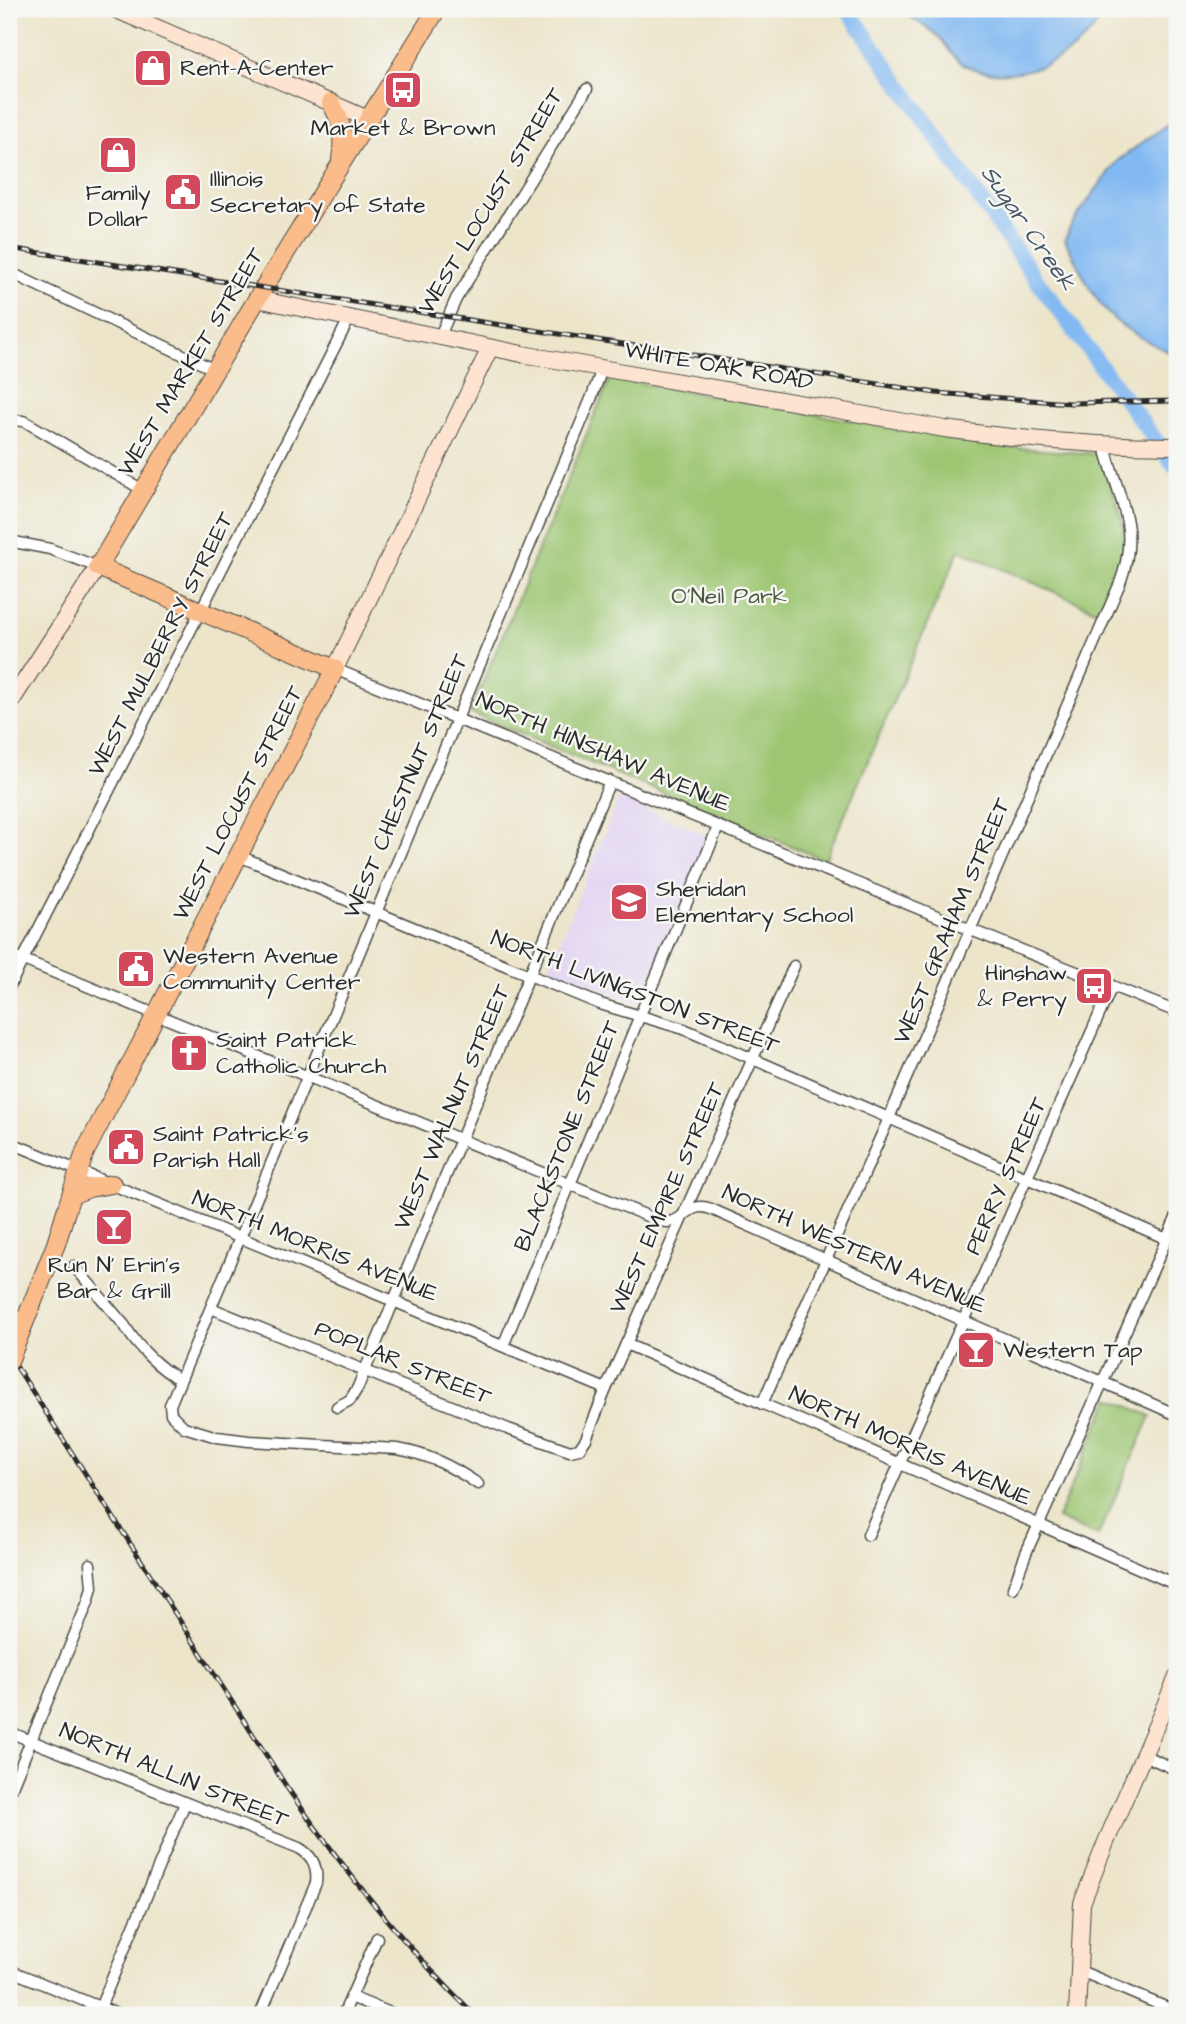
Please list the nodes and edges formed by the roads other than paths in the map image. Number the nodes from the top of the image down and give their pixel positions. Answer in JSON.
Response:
{"nodes":[{"id":1,"x":114,"y":9,"type":"edge"},
{"id":2,"x":437,"y":9,"type":"edge"},
{"id":3,"x":587,"y":89,"type":"dead end"},
{"id":4,"x":331,"y":103,"type":"junction"},
{"id":5,"x":368,"y":119,"type":"junction"},
{"id":6,"x":340,"y":164,"type":"junction"},
{"id":7,"x":9,"y":272,"type":"edge"},
{"id":8,"x":257,"y":299,"type":"junction"},
{"id":9,"x":349,"y":319,"type":"junction"},
{"id":10,"x":439,"y":338,"type":"junction"},
{"id":11,"x":490,"y":348,"type":"junction"},
{"id":12,"x":601,"y":369,"type":"junction"},
{"id":13,"x":215,"y":370,"type":"junction"},
{"id":14,"x":13,"y":424,"type":"edge"},
{"id":15,"x":1105,"y":446,"type":"junction"},
{"id":16,"x":1177,"y":446,"type":"edge"},
{"id":17,"x":143,"y":490,"type":"junction"},
{"id":18,"x":9,"y":541,"type":"edge"},
{"id":19,"x":98,"y":567,"type":"junction"},
{"id":20,"x":202,"y":611,"type":"junction"},
{"id":21,"x":335,"y":668,"type":"junction"},
{"id":22,"x":9,"y":705,"type":"edge"},
{"id":23,"x":458,"y":718,"type":"junction"},
{"id":24,"x":610,"y":782,"type":"junction"},
{"id":25,"x":718,"y":827,"type":"junction"},
{"id":26,"x":239,"y":856,"type":"junction"},
{"id":27,"x":376,"y":912,"type":"junction"},
{"id":28,"x":971,"y":930,"type":"junction"},
{"id":29,"x":9,"y":954,"type":"edge"},
{"id":30,"x":23,"y":960,"type":"junction"},
{"id":31,"x":794,"y":966,"type":"dead end"},
{"id":32,"x":530,"y":975,"type":"junction"},
{"id":33,"x":1112,"y":986,"type":"junction"},
{"id":34,"x":9,"y":987,"type":"edge"},
{"id":35,"x":1177,"y":1012,"type":"edge"},
{"id":36,"x":156,"y":1015,"type":"junction"},
{"id":37,"x":639,"y":1016,"type":"junction"},
{"id":38,"x":752,"y":1058,"type":"junction"},
{"id":39,"x":307,"y":1076,"type":"junction"},
{"id":40,"x":889,"y":1118,"type":"junction"},
{"id":41,"x":462,"y":1140,"type":"junction"},
{"id":42,"x":9,"y":1142,"type":"edge"},
{"id":43,"x":79,"y":1171,"type":"junction"},
{"id":44,"x":1028,"y":1178,"type":"junction"},
{"id":45,"x":112,"y":1184,"type":"junction"},
{"id":46,"x":570,"y":1184,"type":"junction"},
{"id":47,"x":69,"y":1203,"type":"junction"},
{"id":48,"x":683,"y":1215,"type":"junction"},
{"id":49,"x":1177,"y":1216,"type":"edge"},
{"id":50,"x":240,"y":1237,"type":"junction"},
{"id":51,"x":1167,"y":1239,"type":"junction"},
{"id":52,"x":826,"y":1260,"type":"junction"},
{"id":53,"x":74,"y":1266,"type":"dead end"},
{"id":54,"x":395,"y":1301,"type":"junction"},
{"id":55,"x":211,"y":1308,"type":"junction"},
{"id":56,"x":964,"y":1321,"type":"junction"},
{"id":57,"x":626,"y":1344,"type":"junction"},
{"id":58,"x":503,"y":1346,"type":"junction"},
{"id":59,"x":9,"y":1362,"type":"edge"},
{"id":60,"x":365,"y":1371,"type":"junction"},
{"id":61,"x":180,"y":1380,"type":"junction"},
{"id":62,"x":1103,"y":1382,"type":"junction"},
{"id":63,"x":606,"y":1389,"type":"junction"},
{"id":64,"x":762,"y":1404,"type":"junction"},
{"id":65,"x":337,"y":1406,"type":"dead end"},
{"id":66,"x":1177,"y":1415,"type":"edge"},
{"id":67,"x":580,"y":1448,"type":"joint"},
{"id":68,"x":900,"y":1465,"type":"junction"},
{"id":69,"x":478,"y":1484,"type":"dead end"},
{"id":70,"x":1039,"y":1525,"type":"junction"},
{"id":71,"x":869,"y":1535,"type":"dead end"},
{"id":72,"x":90,"y":1564,"type":"dead end"},
{"id":73,"x":1177,"y":1585,"type":"edge"},
{"id":74,"x":1013,"y":1588,"type":"dead end"},
{"id":75,"x":1177,"y":1677,"type":"edge"},
{"id":76,"x":9,"y":1732,"type":"edge"},
{"id":77,"x":31,"y":1741,"type":"junction"},
{"id":78,"x":1143,"y":1755,"type":"junction"},
{"id":79,"x":1177,"y":1770,"type":"edge"},
{"id":80,"x":9,"y":1794,"type":"edge"},
{"id":81,"x":185,"y":1802,"type":"junction"},
{"id":82,"x":377,"y":1938,"type":"dead end"},
{"id":83,"x":9,"y":1970,"type":"edge"},
{"id":84,"x":1078,"y":1970,"type":"junction"},
{"id":85,"x":351,"y":1997,"type":"junction"},
{"id":86,"x":99,"y":2011,"type":"edge"},
{"id":87,"x":1177,"y":2012,"type":"edge"},
{"id":88,"x":119,"y":2015,"type":"edge"},
{"id":89,"x":260,"y":2015,"type":"edge"},
{"id":90,"x":343,"y":2015,"type":"edge"},
{"id":91,"x":395,"y":2015,"type":"edge"},
{"id":92,"x":1077,"y":2015,"type":"edge"}],
"edges":[{"from":1,"to":4,"type":"street"},
{"from":2,"to":5,"type":"main road","name":"WEST MARKET STREET"},
{"from":3,"to":10,"type":"street","name":"WEST LOCUST STREET"},
{"from":4,"to":5,"type":"street"},
{"from":4,"to":6,"type":"main road"},
{"from":5,"to":6,"type":"main road","name":"WEST MARKET STREET"},
{"from":6,"to":8,"type":"main road","name":"WEST MARKET STREET"},
{"from":7,"to":13,"type":"street"},
{"from":8,"to":9,"type":"street","name":"WHITE OAK ROAD"},
{"from":8,"to":13,"type":"main road","name":"WEST MARKET STREET"},
{"from":9,"to":10,"type":"street","name":"WHITE OAK ROAD"},
{"from":9,"to":20,"type":"street","name":"WEST MULBERRY STREET"},
{"from":10,"to":11,"type":"street","name":"WHITE OAK ROAD"},
{"from":11,"to":12,"type":"street","name":"WHITE OAK ROAD"},
{"from":11,"to":21,"type":"street","name":"WEST LOCUST STREET"},
{"from":12,"to":15,"type":"street","name":"WHITE OAK ROAD"},
{"from":12,"to":23,"type":"street","name":"WEST CHESTNUT STREET"},
{"from":13,"to":17,"type":"main road","name":"WEST MARKET STREET"},
{"from":14,"to":17,"type":"street"},
{"from":15,"to":16,"type":"street","name":"WHITE OAK ROAD"},
{"from":15,"to":28,"type":"street","name":"WEST GRAHAM STREET"},
{"from":17,"to":19,"type":"main road","name":"WEST MARKET STREET"},
{"from":18,"to":19,"type":"street","name":"NORTH HINSHAW AVENUE"},
{"from":19,"to":20,"type":"main road","name":"NORTH HINSHAW AVENUE"},
{"from":19,"to":22,"type":"street","name":"WEST MARKET STREET"},
{"from":20,"to":21,"type":"main road","name":"NORTH HINSHAW AVENUE"},
{"from":20,"to":30,"type":"street","name":"WEST MULBERRY STREET"},
{"from":21,"to":23,"type":"street","name":"NORTH HINSHAW AVENUE"},
{"from":21,"to":26,"type":"main road","name":"WEST LOCUST STREET"},
{"from":23,"to":24,"type":"street","name":"NORTH HINSHAW AVENUE"},
{"from":23,"to":27,"type":"street","name":"WEST CHESTNUT STREET"},
{"from":24,"to":25,"type":"street","name":"NORTH HINSHAW AVENUE"},
{"from":24,"to":32,"type":"street","name":"WEST WALNUT STREET"},
{"from":25,"to":28,"type":"street","name":"NORTH HINSHAW AVENUE"},
{"from":25,"to":37,"type":"street","name":"BLACKSTONE STREET"},
{"from":26,"to":27,"type":"street","name":"NORTH LIVINGSTON STREET"},
{"from":26,"to":36,"type":"main road","name":"WEST LOCUST STREET"},
{"from":27,"to":32,"type":"street","name":"NORTH LIVINGSTON STREET"},
{"from":27,"to":39,"type":"street","name":"WEST CHESTNUT STREET"},
{"from":28,"to":33,"type":"street","name":"NORTH HINSHAW AVENUE"},
{"from":28,"to":40,"type":"street","name":"WEST GRAHAM STREET"},
{"from":29,"to":30,"type":"street","name":"NORTH WESTERN AVENUE"},
{"from":30,"to":34,"type":"street","name":"WEST MULBERRY STREET"},
{"from":30,"to":36,"type":"street","name":"NORTH WESTERN AVENUE"},
{"from":31,"to":38,"type":"street","name":"WEST EMPIRE STREET"},
{"from":32,"to":37,"type":"street","name":"NORTH LIVINGSTON STREET"},
{"from":32,"to":41,"type":"street","name":"WEST WALNUT STREET"},
{"from":33,"to":35,"type":"street","name":"NORTH HINSHAW AVENUE"},
{"from":33,"to":44,"type":"street","name":"PERRY STREET"},
{"from":36,"to":39,"type":"street","name":"NORTH WESTERN AVENUE"},
{"from":36,"to":43,"type":"main road","name":"WEST LOCUST STREET"},
{"from":37,"to":38,"type":"street","name":"NORTH LIVINGSTON STREET"},
{"from":37,"to":46,"type":"street","name":"BLACKSTONE STREET"},
{"from":38,"to":40,"type":"street","name":"NORTH LIVINGSTON STREET"},
{"from":38,"to":48,"type":"street","name":"WEST EMPIRE STREET"},
{"from":39,"to":41,"type":"street","name":"NORTH WESTERN AVENUE"},
{"from":39,"to":50,"type":"street","name":"WEST CHESTNUT STREET"},
{"from":40,"to":44,"type":"street","name":"NORTH LIVINGSTON STREET"},
{"from":40,"to":52,"type":"street","name":"WEST GRAHAM STREET"},
{"from":41,"to":46,"type":"street","name":"NORTH WESTERN AVENUE"},
{"from":41,"to":54,"type":"street","name":"WEST WALNUT STREET"},
{"from":42,"to":43,"type":"street","name":"NORTH MORRIS AVENUE"},
{"from":43,"to":45,"type":"street","name":"NORTH MORRIS AVENUE"},
{"from":43,"to":47,"type":"main road","name":"WEST LOCUST STREET"},
{"from":44,"to":51,"type":"street","name":"NORTH LIVINGSTON STREET"},
{"from":44,"to":56,"type":"street","name":"PERRY STREET"},
{"from":45,"to":47,"type":"main road"},
{"from":45,"to":50,"type":"street","name":"NORTH MORRIS AVENUE"},
{"from":46,"to":48,"type":"street","name":"NORTH WESTERN AVENUE"},
{"from":46,"to":58,"type":"street","name":"BLACKSTONE STREET"},
{"from":47,"to":59,"type":"main road","name":"WEST LOCUST STREET","bridge":true},
{"from":48,"to":52,"type":"street","name":"NORTH WESTERN AVENUE"},
{"from":48,"to":57,"type":"street","name":"WEST EMPIRE STREET"},
{"from":49,"to":51,"type":"street"},
{"from":50,"to":54,"type":"street","name":"NORTH MORRIS AVENUE"},
{"from":50,"to":55,"type":"street","name":"WEST CHESTNUT STREET"},
{"from":51,"to":62,"type":"street"},
{"from":52,"to":56,"type":"street","name":"NORTH WESTERN AVENUE"},
{"from":52,"to":64,"type":"street","name":"WEST GRAHAM STREET"},
{"from":53,"to":61,"type":"street"},
{"from":54,"to":58,"type":"street","name":"NORTH MORRIS AVENUE"},
{"from":54,"to":60,"type":"street","name":"WEST WALNUT STREET"},
{"from":55,"to":60,"type":"street","name":"POPLAR STREET"},
{"from":55,"to":61,"type":"street","name":"WEST CHESTNUT STREET"},
{"from":56,"to":62,"type":"street","name":"NORTH WESTERN AVENUE"},
{"from":56,"to":68,"type":"street","name":"PERRY STREET"},
{"from":57,"to":63,"type":"street","name":"WEST EMPIRE STREET"},
{"from":57,"to":64,"type":"street","name":"NORTH MORRIS AVENUE"},
{"from":58,"to":63,"type":"street","name":"NORTH MORRIS AVENUE"},
{"from":60,"to":65,"type":"street","name":"WEST WALNUT STREET"},
{"from":60,"to":67,"type":"street","name":"POPLAR STREET"},
{"from":61,"to":69,"type":"street","name":"WEST CHESTNUT STREET"},
{"from":62,"to":66,"type":"street","name":"NORTH WESTERN AVENUE"},
{"from":62,"to":70,"type":"street"},
{"from":63,"to":67,"type":"street","name":"WEST EMPIRE STREET"},
{"from":64,"to":68,"type":"street","name":"NORTH MORRIS AVENUE"},
{"from":68,"to":70,"type":"street","name":"NORTH MORRIS AVENUE"},
{"from":68,"to":71,"type":"street","name":"PERRY STREET"},
{"from":70,"to":73,"type":"street","name":"NORTH MORRIS AVENUE"},
{"from":70,"to":74,"type":"street"},
{"from":72,"to":77,"type":"street"},
{"from":75,"to":78,"type":"street"},
{"from":76,"to":77,"type":"street","name":"NORTH ALLIN STREET"},
{"from":77,"to":80,"type":"street"},
{"from":77,"to":81,"type":"street","name":"NORTH ALLIN STREET"},
{"from":78,"to":79,"type":"street"},
{"from":78,"to":84,"type":"street"},
{"from":81,"to":86,"type":"street"},
{"from":81,"to":89,"type":"street","name":"NORTH ALLIN STREET"},
{"from":82,"to":85,"type":"street"},
{"from":83,"to":86,"type":"street"},
{"from":84,"to":87,"type":"street"},
{"from":84,"to":92,"type":"street"},
{"from":85,"to":90,"type":"street"},
{"from":85,"to":91,"type":"street"},
{"from":86,"to":88,"type":"street"}]}
